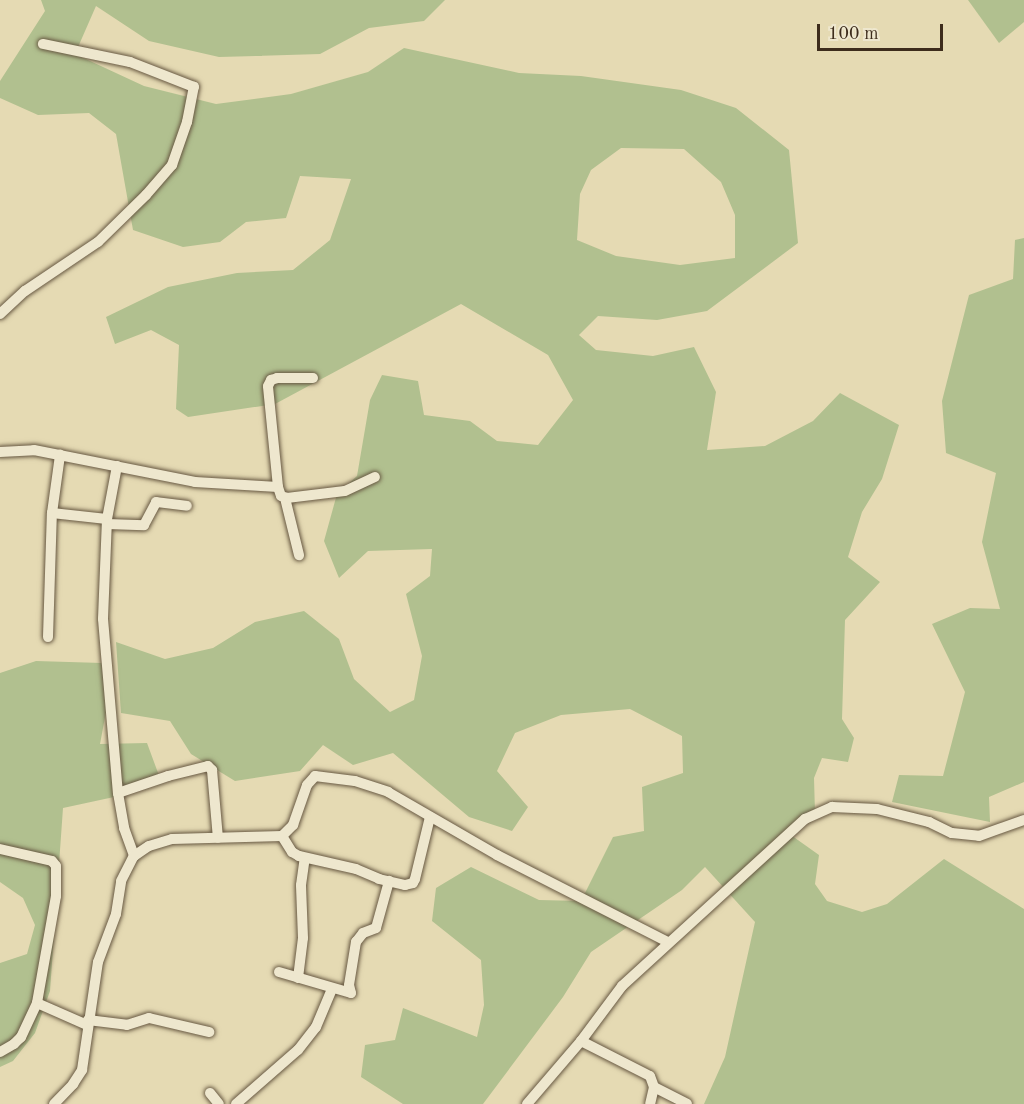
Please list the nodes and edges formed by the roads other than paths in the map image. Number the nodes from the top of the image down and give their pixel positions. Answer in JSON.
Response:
{"nodes":[{"id":1,"x":43,"y":44,"type":"dead end"},
{"id":2,"x":0,"y":314,"type":"edge"},
{"id":3,"x":313,"y":378,"type":"dead end"},
{"id":4,"x":0,"y":452,"type":"edge"},
{"id":5,"x":60,"y":454,"type":"junction"},
{"id":6,"x":117,"y":466,"type":"junction"},
{"id":7,"x":375,"y":477,"type":"dead end"},
{"id":8,"x":278,"y":487,"type":"junction"},
{"id":9,"x":285,"y":498,"type":"junction"},
{"id":10,"x":187,"y":506,"type":"dead end"},
{"id":11,"x":52,"y":513,"type":"junction"},
{"id":12,"x":107,"y":521,"type":"junction"},
{"id":13,"x":299,"y":555,"type":"dead end"},
{"id":14,"x":48,"y":637,"type":"dead end"},
{"id":15,"x":118,"y":793,"type":"junction"},
{"id":16,"x":430,"y":817,"type":"junction"},
{"id":17,"x":1024,"y":820,"type":"edge"},
{"id":18,"x":282,"y":836,"type":"junction"},
{"id":19,"x":218,"y":838,"type":"junction"},
{"id":20,"x":0,"y":849,"type":"edge"},
{"id":21,"x":134,"y":856,"type":"junction"},
{"id":22,"x":305,"y":858,"type":"junction"},
{"id":23,"x":389,"y":881,"type":"junction"},
{"id":24,"x":668,"y":942,"type":"junction"},
{"id":25,"x":279,"y":972,"type":"dead end"},
{"id":26,"x":298,"y":978,"type":"junction"},
{"id":27,"x":332,"y":989,"type":"junction"},
{"id":28,"x":37,"y":1003,"type":"junction"},
{"id":29,"x":88,"y":1023,"type":"junction"},
{"id":30,"x":209,"y":1032,"type":"dead end"},
{"id":31,"x":581,"y":1041,"type":"junction"},
{"id":32,"x":0,"y":1052,"type":"edge"},
{"id":33,"x":654,"y":1087,"type":"junction"},
{"id":34,"x":210,"y":1093,"type":"dead end"},
{"id":35,"x":54,"y":1104,"type":"edge"},
{"id":36,"x":219,"y":1104,"type":"edge"},
{"id":37,"x":236,"y":1104,"type":"edge"},
{"id":38,"x":527,"y":1104,"type":"edge"},
{"id":39,"x":650,"y":1104,"type":"edge"},
{"id":40,"x":687,"y":1104,"type":"edge"}],
"edges":[{"from":1,"to":2,"type":"street"},
{"from":3,"to":8,"type":"street"},
{"from":4,"to":5,"type":"street"},
{"from":5,"to":6,"type":"street"},
{"from":5,"to":11,"type":"street"},
{"from":6,"to":8,"type":"street"},
{"from":6,"to":12,"type":"street"},
{"from":7,"to":9,"type":"street"},
{"from":8,"to":9,"type":"street"},
{"from":9,"to":13,"type":"street"},
{"from":10,"to":12,"type":"street"},
{"from":11,"to":12,"type":"street"},
{"from":11,"to":14,"type":"street"},
{"from":12,"to":15,"type":"street"},
{"from":15,"to":19,"type":"street"},
{"from":15,"to":21,"type":"street"},
{"from":16,"to":18,"type":"street"},
{"from":16,"to":23,"type":"street"},
{"from":16,"to":24,"type":"street"},
{"from":17,"to":24,"type":"street"},
{"from":18,"to":19,"type":"street"},
{"from":18,"to":22,"type":"street"},
{"from":19,"to":21,"type":"street"},
{"from":20,"to":28,"type":"street"},
{"from":21,"to":29,"type":"street"},
{"from":22,"to":23,"type":"street"},
{"from":22,"to":26,"type":"street"},
{"from":23,"to":27,"type":"street"},
{"from":24,"to":31,"type":"street"},
{"from":25,"to":26,"type":"street"},
{"from":26,"to":27,"type":"street"},
{"from":27,"to":37,"type":"street"},
{"from":28,"to":29,"type":"street"},
{"from":28,"to":32,"type":"street"},
{"from":29,"to":30,"type":"street"},
{"from":29,"to":35,"type":"street"},
{"from":31,"to":33,"type":"street"},
{"from":31,"to":38,"type":"street"},
{"from":33,"to":39,"type":"street"},
{"from":33,"to":40,"type":"street"},
{"from":34,"to":36,"type":"street"}]}
